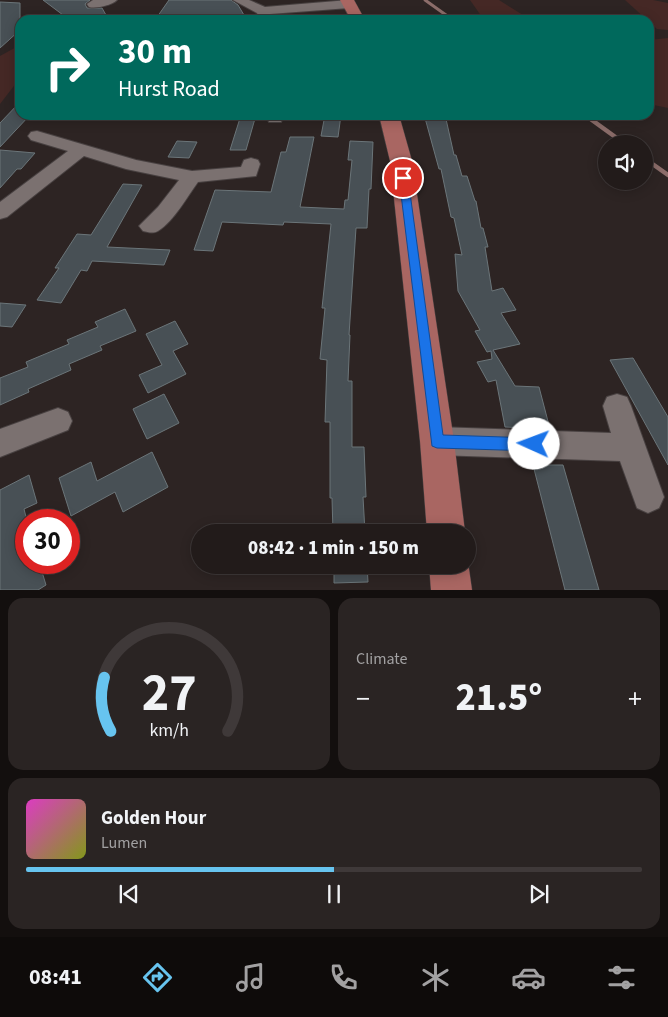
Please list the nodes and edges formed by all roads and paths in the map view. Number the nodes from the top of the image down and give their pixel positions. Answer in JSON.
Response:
{"nodes":[{"id":1,"x":111,"y":0,"type":"edge"},
{"id":2,"x":239,"y":0,"type":"edge"},
{"id":3,"x":348,"y":2,"type":"edge"},
{"id":4,"x":93,"y":4,"type":"dead end"},
{"id":5,"x":262,"y":15,"type":"edge"},
{"id":6,"x":270,"y":15,"type":"edge"},
{"id":7,"x":355,"y":15,"type":"edge"},
{"id":8,"x":390,"y":120,"type":"edge"},
{"id":9,"x":37,"y":136,"type":"dead end"},
{"id":10,"x":82,"y":149,"type":"junction"},
{"id":11,"x":251,"y":164,"type":"dead end"},
{"id":12,"x":192,"y":177,"type":"junction"},
{"id":13,"x":0,"y":212,"type":"edge"},
{"id":14,"x":150,"y":226,"type":"dead end"},
{"id":15,"x":617,"y":406,"type":"dead end"},
{"id":16,"x":58,"y":421,"type":"dead end"},
{"id":17,"x":437,"y":441,"type":"junction"},
{"id":18,"x":0,"y":443,"type":"edge"},
{"id":19,"x":631,"y":448,"type":"junction"},
{"id":20,"x":648,"y":497,"type":"dead end"},
{"id":21,"x":445,"y":524,"type":"edge"},
{"id":22,"x":450,"y":574,"type":"edge"},
{"id":23,"x":452,"y":590,"type":"edge"}],
"edges":[{"from":1,"to":4,"type":"street"},
{"from":2,"to":5,"type":"street"},
{"from":3,"to":6,"type":"street"},
{"from":3,"to":7,"type":"main road"},
{"from":8,"to":17,"type":"main road"},
{"from":9,"to":10,"type":"street"},
{"from":10,"to":12,"type":"street"},
{"from":10,"to":13,"type":"street"},
{"from":11,"to":12,"type":"street"},
{"from":12,"to":14,"type":"street"},
{"from":15,"to":19,"type":"street"},
{"from":16,"to":18,"type":"street"},
{"from":17,"to":19,"type":"street"},
{"from":17,"to":21,"type":"main road"},
{"from":19,"to":20,"type":"street"},
{"from":22,"to":23,"type":"main road"}]}
